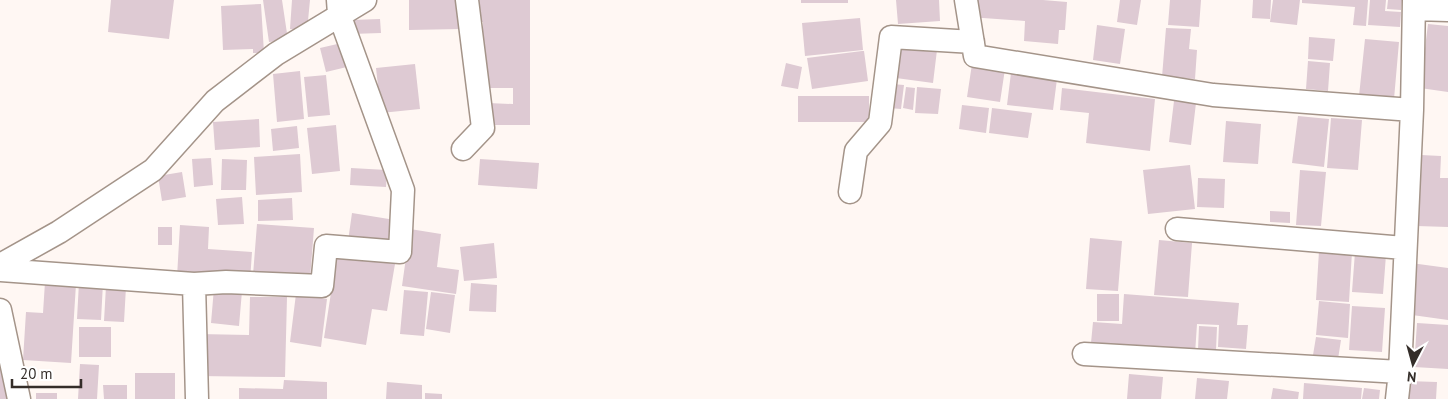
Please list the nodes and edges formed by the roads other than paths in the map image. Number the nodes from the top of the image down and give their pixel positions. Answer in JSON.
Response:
{"nodes":[{"id":1,"x":365,"y":0,"type":"edge"},
{"id":2,"x":467,"y":0,"type":"edge"},
{"id":3,"x":966,"y":0,"type":"edge"},
{"id":4,"x":1414,"y":4,"type":"edge"},
{"id":5,"x":339,"y":7,"type":"edge"},
{"id":6,"x":1448,"y":10,"type":"edge"},
{"id":7,"x":973,"y":42,"type":"junction"},
{"id":8,"x":1412,"y":110,"type":"junction"},
{"id":9,"x":462,"y":149,"type":"dead end"},
{"id":10,"x":850,"y":192,"type":"dead end"},
{"id":11,"x":1177,"y":229,"type":"dead end"},
{"id":12,"x":1404,"y":248,"type":"junction"},
{"id":13,"x":0,"y":265,"type":"edge"},
{"id":14,"x":0,"y":270,"type":"edge"},
{"id":15,"x":194,"y":284,"type":"junction"},
{"id":16,"x":0,"y":310,"type":"edge"},
{"id":17,"x":1084,"y":354,"type":"dead end"},
{"id":18,"x":1400,"y":372,"type":"junction"},
{"id":19,"x":19,"y":399,"type":"edge"},
{"id":20,"x":197,"y":399,"type":"edge"},
{"id":21,"x":1396,"y":399,"type":"edge"}],
"edges":[{"from":1,"to":5,"type":"street"},
{"from":2,"to":9,"type":"street"},
{"from":3,"to":7,"type":"street"},
{"from":4,"to":6,"type":"street"},
{"from":4,"to":8,"type":"street"},
{"from":5,"to":13,"type":"street"},
{"from":5,"to":15,"type":"street"},
{"from":7,"to":8,"type":"street"},
{"from":7,"to":10,"type":"street"},
{"from":8,"to":12,"type":"street"},
{"from":11,"to":12,"type":"street"},
{"from":12,"to":18,"type":"street"},
{"from":14,"to":15,"type":"street"},
{"from":15,"to":20,"type":"street"},
{"from":16,"to":19,"type":"street"},
{"from":17,"to":18,"type":"street"},
{"from":18,"to":21,"type":"street"}]}
